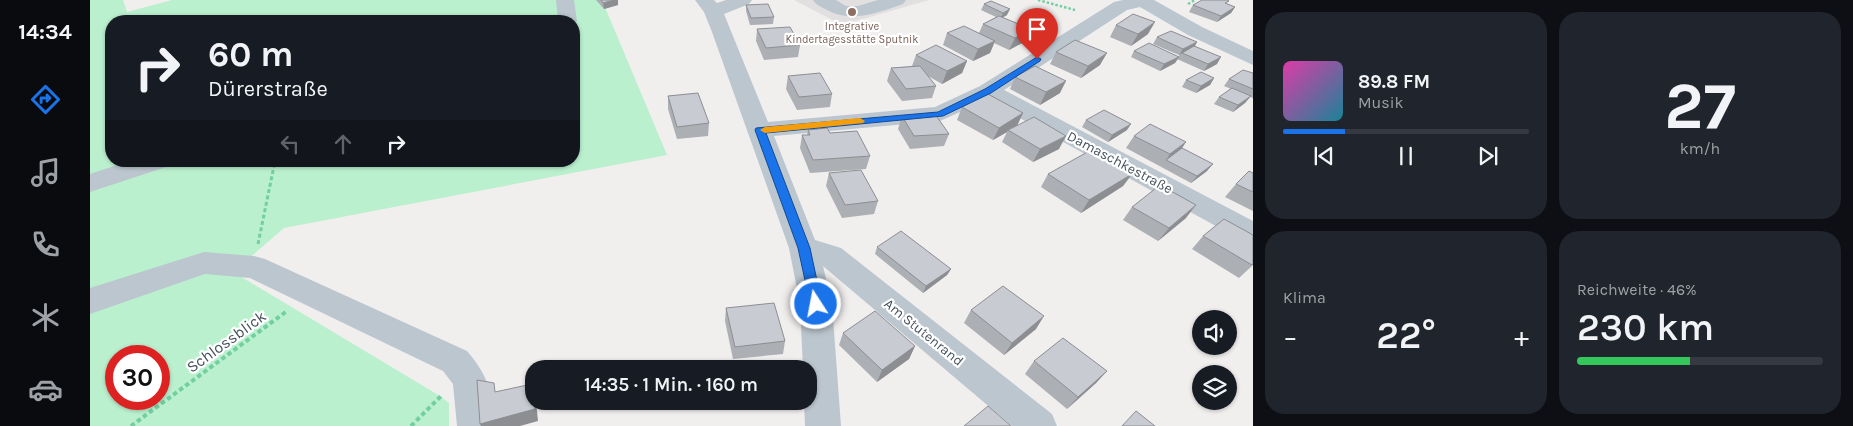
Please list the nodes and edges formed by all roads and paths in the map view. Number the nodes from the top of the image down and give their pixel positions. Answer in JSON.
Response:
{"nodes":[{"id":1,"x":565,"y":0,"type":"edge"},
{"id":2,"x":743,"y":0,"type":"edge"},
{"id":3,"x":822,"y":0,"type":"edge"},
{"id":4,"x":897,"y":0,"type":"edge"},
{"id":5,"x":1038,"y":0,"type":"edge"},
{"id":6,"x":1142,"y":1,"type":"edge"},
{"id":7,"x":708,"y":5,"type":"edge"},
{"id":8,"x":1067,"y":8,"type":"dead end"},
{"id":9,"x":566,"y":15,"type":"edge"},
{"id":10,"x":1253,"y":59,"type":"edge"},
{"id":11,"x":988,"y":91,"type":"junction"},
{"id":12,"x":760,"y":130,"type":"junction"},
{"id":13,"x":139,"y":167,"type":"edge"},
{"id":14,"x":274,"y":167,"type":"edge"},
{"id":15,"x":90,"y":183,"type":"edge"},
{"id":16,"x":1253,"y":234,"type":"edge"},
{"id":17,"x":804,"y":248,"type":"junction"},
{"id":18,"x":254,"y":267,"type":"junction"},
{"id":19,"x":90,"y":301,"type":"edge"},
{"id":20,"x":287,"y":311,"type":"dead end"},
{"id":21,"x":439,"y":398,"type":"dead end"},
{"id":22,"x":131,"y":426,"type":"edge"},
{"id":23,"x":411,"y":426,"type":"edge"},
{"id":24,"x":475,"y":426,"type":"edge"},
{"id":25,"x":823,"y":426,"type":"edge"},
{"id":26,"x":1039,"y":426,"type":"edge"}],
"edges":[{"from":1,"to":9,"type":"street"},
{"from":2,"to":7,"type":"street"},
{"from":3,"to":4,"type":"street"},
{"from":5,"to":8,"type":"path"},
{"from":6,"to":10,"type":"street"},
{"from":6,"to":11,"type":"street"},
{"from":7,"to":12,"type":"street"},
{"from":11,"to":12,"type":"street"},
{"from":11,"to":16,"type":"street","name":"Damaschkestraße"},
{"from":12,"to":17,"type":"street"},
{"from":13,"to":15,"type":"street"},
{"from":14,"to":18,"type":"path"},
{"from":17,"to":25,"type":"street"},
{"from":17,"to":26,"type":"street","name":"Am Stutenrand"},
{"from":18,"to":19,"type":"street"},
{"from":18,"to":24,"type":"street"},
{"from":20,"to":22,"type":"path","name":"Schlossblick"},
{"from":21,"to":23,"type":"path"}]}
